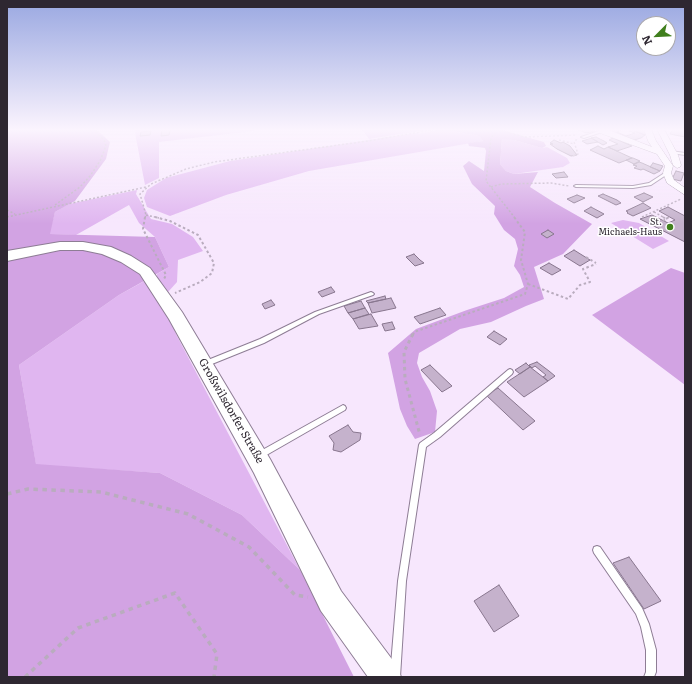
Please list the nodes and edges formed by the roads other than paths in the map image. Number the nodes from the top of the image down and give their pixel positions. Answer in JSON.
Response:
{"nodes":[{"id":1,"x":668,"y":161,"type":"edge"},
{"id":2,"x":675,"y":168,"type":"edge"},
{"id":3,"x":576,"y":186,"type":"road end"},
{"id":4,"x":685,"y":192,"type":"edge"},
{"id":5,"x":7,"y":256,"type":"edge"},
{"id":6,"x":370,"y":294,"type":"dead end"},
{"id":7,"x":204,"y":365,"type":"junction"},
{"id":8,"x":510,"y":372,"type":"dead end"},
{"id":9,"x":343,"y":408,"type":"dead end"},
{"id":10,"x":257,"y":457,"type":"junction"},
{"id":11,"x":597,"y":550,"type":"dead end"},
{"id":12,"x":386,"y":677,"type":"edge"},
{"id":13,"x":395,"y":677,"type":"edge"},
{"id":14,"x":649,"y":677,"type":"edge"}],
"edges":[{"from":1,"to":2,"type":"street"},
{"from":2,"to":3,"type":"lane"},
{"from":2,"to":4,"type":"street"},
{"from":5,"to":7,"type":"street","name":"Großwilsdorfer Straße"},
{"from":6,"to":7,"type":"lane"},
{"from":7,"to":10,"type":"street","name":"Großwilsdorfer Straße"},
{"from":8,"to":13,"type":"lane"},
{"from":9,"to":10,"type":"lane"},
{"from":10,"to":12,"type":"street","name":"Großwilsdorfer Straße"},
{"from":11,"to":14,"type":"lane"}]}
